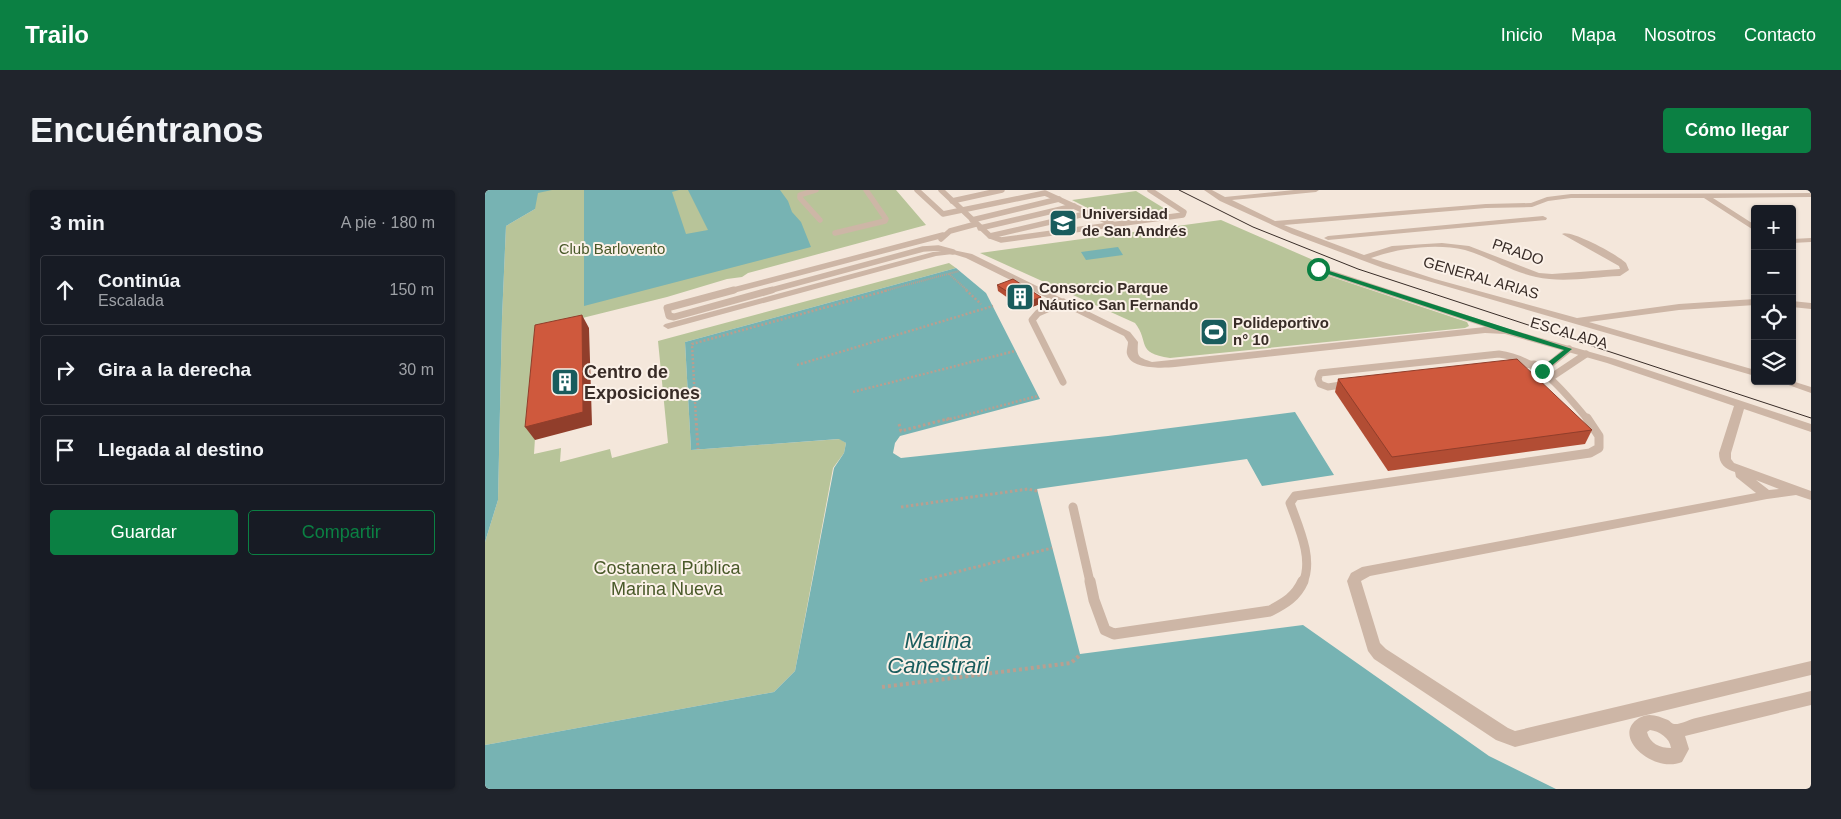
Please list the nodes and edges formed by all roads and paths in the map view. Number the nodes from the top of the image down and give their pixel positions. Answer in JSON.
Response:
{"nodes":[{"id":1,"x":815,"y":190,"type":"edge"},
{"id":2,"x":866,"y":190,"type":"edge"},
{"id":3,"x":917,"y":190,"type":"edge"},
{"id":4,"x":941,"y":190,"type":"edge"},
{"id":5,"x":977,"y":190,"type":"edge"},
{"id":6,"x":1002,"y":190,"type":"edge"},
{"id":7,"x":1150,"y":190,"type":"edge"},
{"id":8,"x":1207,"y":190,"type":"edge"},
{"id":9,"x":1316,"y":190,"type":"edge"},
{"id":10,"x":1697,"y":190,"type":"edge"},
{"id":11,"x":981,"y":194,"type":"junction"},
{"id":12,"x":1706,"y":195,"type":"junction"},
{"id":13,"x":1811,"y":195,"type":"edge"},
{"id":14,"x":1059,"y":199,"type":"junction"},
{"id":15,"x":1223,"y":199,"type":"junction"},
{"id":16,"x":952,"y":201,"type":"junction"},
{"id":17,"x":1532,"y":205,"type":"junction"},
{"id":18,"x":1074,"y":206,"type":"junction"},
{"id":19,"x":963,"y":211,"type":"junction"},
{"id":20,"x":1089,"y":213,"type":"junction"},
{"id":21,"x":820,"y":220,"type":"dead end"},
{"id":22,"x":976,"y":224,"type":"junction"},
{"id":23,"x":1272,"y":224,"type":"junction"},
{"id":24,"x":1116,"y":226,"type":"junction"},
{"id":25,"x":1751,"y":226,"type":"edge"},
{"id":26,"x":1009,"y":232,"type":"junction"},
{"id":27,"x":835,"y":233,"type":"dead end"},
{"id":28,"x":1566,"y":234,"type":"dead end"},
{"id":29,"x":943,"y":235,"type":"junction"},
{"id":30,"x":989,"y":236,"type":"junction"},
{"id":31,"x":1328,"y":238,"type":"dead end"},
{"id":32,"x":1015,"y":239,"type":"junction"},
{"id":33,"x":1811,"y":240,"type":"edge"},
{"id":34,"x":1796,"y":241,"type":"edge"},
{"id":35,"x":936,"y":247,"type":"junction"},
{"id":36,"x":953,"y":252,"type":"junction"},
{"id":37,"x":1364,"y":258,"type":"junction"},
{"id":38,"x":1318,"y":269,"type":"dead end"},
{"id":39,"x":959,"y":271,"type":"dead end"},
{"id":40,"x":949,"y":274,"type":"junction"},
{"id":41,"x":1063,"y":302,"type":"junction"},
{"id":42,"x":1751,"y":302,"type":"edge"},
{"id":43,"x":981,"y":304,"type":"dead end"},
{"id":44,"x":1796,"y":304,"type":"edge"},
{"id":45,"x":993,"y":306,"type":"dead end"},
{"id":46,"x":1811,"y":306,"type":"edge"},
{"id":47,"x":1575,"y":321,"type":"junction"},
{"id":48,"x":668,"y":326,"type":"dead end"},
{"id":49,"x":1506,"y":331,"type":"junction"},
{"id":50,"x":1569,"y":349,"type":"junction"},
{"id":51,"x":1015,"y":351,"type":"dead end"},
{"id":52,"x":1585,"y":354,"type":"junction"},
{"id":53,"x":1533,"y":364,"type":"junction"},
{"id":54,"x":797,"y":365,"type":"dead end"},
{"id":55,"x":1504,"y":367,"type":"edge"},
{"id":56,"x":1542,"y":371,"type":"junction"},
{"id":57,"x":1751,"y":372,"type":"edge"},
{"id":58,"x":1550,"y":378,"type":"junction"},
{"id":59,"x":1063,"y":382,"type":"dead end"},
{"id":60,"x":1358,"y":383,"type":"edge"},
{"id":61,"x":1795,"y":385,"type":"edge"},
{"id":62,"x":1811,"y":390,"type":"edge"},
{"id":63,"x":853,"y":392,"type":"dead end"},
{"id":64,"x":1038,"y":396,"type":"dead end"},
{"id":65,"x":1740,"y":404,"type":"junction"},
{"id":66,"x":899,"y":424,"type":"dead end"},
{"id":67,"x":1811,"y":428,"type":"edge"},
{"id":68,"x":699,"y":449,"type":"dead end"},
{"id":69,"x":1730,"y":466,"type":"junction"},
{"id":70,"x":1796,"y":490,"type":"junction"},
{"id":71,"x":1037,"y":491,"type":"dead end"},
{"id":72,"x":1767,"y":495,"type":"junction"},
{"id":73,"x":1811,"y":496,"type":"edge"},
{"id":74,"x":901,"y":507,"type":"dead end"},
{"id":75,"x":1073,"y":507,"type":"dead end"},
{"id":76,"x":1052,"y":548,"type":"dead end"},
{"id":77,"x":920,"y":581,"type":"dead end"},
{"id":78,"x":1080,"y":655,"type":"dead end"},
{"id":79,"x":1811,"y":668,"type":"edge"},
{"id":80,"x":882,"y":687,"type":"dead end"},
{"id":81,"x":1811,"y":698,"type":"edge"},
{"id":82,"x":1673,"y":733,"type":"dead end"}],
"edges":[{"from":1,"to":21,"type":"lane"},
{"from":2,"to":27,"type":"lane"},
{"from":3,"to":19,"type":"lane"},
{"from":4,"to":16,"type":"lane"},
{"from":5,"to":11,"type":"lane"},
{"from":6,"to":11,"type":"lane"},
{"from":7,"to":24,"type":"lane"},
{"from":8,"to":15,"type":"street","name":"GENERAL ARIAS"},
{"from":9,"to":15,"type":"street"},
{"from":10,"to":12,"type":"street"},
{"from":11,"to":16,"type":"lane"},
{"from":12,"to":13,"type":"street"},
{"from":12,"to":17,"type":"street"},
{"from":12,"to":25,"type":"street"},
{"from":14,"to":18,"type":"lane"},
{"from":14,"to":19,"type":"lane"},
{"from":14,"to":22,"type":"lane"},
{"from":15,"to":23,"type":"street","name":"GENERAL ARIAS"},
{"from":16,"to":19,"type":"lane"},
{"from":17,"to":23,"type":"street"},
{"from":17,"to":31,"type":"street"},
{"from":18,"to":20,"type":"lane"},
{"from":18,"to":22,"type":"lane"},
{"from":19,"to":22,"type":"lane"},
{"from":20,"to":24,"type":"lane"},
{"from":20,"to":26,"type":"lane"},
{"from":22,"to":29,"type":"lane"},
{"from":22,"to":30,"type":"lane"},
{"from":23,"to":37,"type":"street","name":"GENERAL ARIAS"},
{"from":24,"to":32,"type":"lane"},
{"from":26,"to":30,"type":"lane"},
{"from":26,"to":32,"type":"lane"},
{"from":28,"to":37,"type":"street","name":"PRADO"},
{"from":29,"to":35,"type":"lane"},
{"from":29,"to":35,"type":"lane"},
{"from":30,"to":32,"type":"lane"},
{"from":33,"to":34,"type":"street"},
{"from":35,"to":36,"type":"lane"},
{"from":36,"to":41,"type":"street"},
{"from":36,"to":48,"type":"street"},
{"from":37,"to":47,"type":"street","name":"GENERAL ARIAS"},
{"from":38,"to":49,"type":"street","name":"ESCALADA"},
{"from":39,"to":40,"type":"path"},
{"from":40,"to":43,"type":"path"},
{"from":40,"to":68,"type":"path"},
{"from":41,"to":49,"type":"street"},
{"from":41,"to":59,"type":"lane"},
{"from":42,"to":47,"type":"street"},
{"from":44,"to":46,"type":"street"},
{"from":45,"to":54,"type":"path"},
{"from":47,"to":57,"type":"street","name":"GENERAL ARIAS"},
{"from":49,"to":50,"type":"street","name":"ESCALADA"},
{"from":50,"to":52,"type":"street","name":"ESCALADA"},
{"from":50,"to":56,"type":"lane"},
{"from":51,"to":63,"type":"path"},
{"from":52,"to":58,"type":"lane"},
{"from":52,"to":65,"type":"street","name":"ESCALADA"},
{"from":53,"to":55,"type":"lane"},
{"from":53,"to":56,"type":"lane"},
{"from":53,"to":60,"type":"lane"},
{"from":56,"to":58,"type":"lane"},
{"from":58,"to":75,"type":"lane"},
{"from":61,"to":62,"type":"street"},
{"from":64,"to":66,"type":"path"},
{"from":65,"to":67,"type":"street","name":"ESCALADA"},
{"from":65,"to":69,"type":"street"},
{"from":69,"to":70,"type":"street"},
{"from":69,"to":72,"type":"street"},
{"from":70,"to":72,"type":"street"},
{"from":70,"to":73,"type":"street"},
{"from":71,"to":74,"type":"path"},
{"from":72,"to":79,"type":"street"},
{"from":76,"to":77,"type":"path"},
{"from":78,"to":80,"type":"path"},
{"from":81,"to":82,"type":"street"}]}
